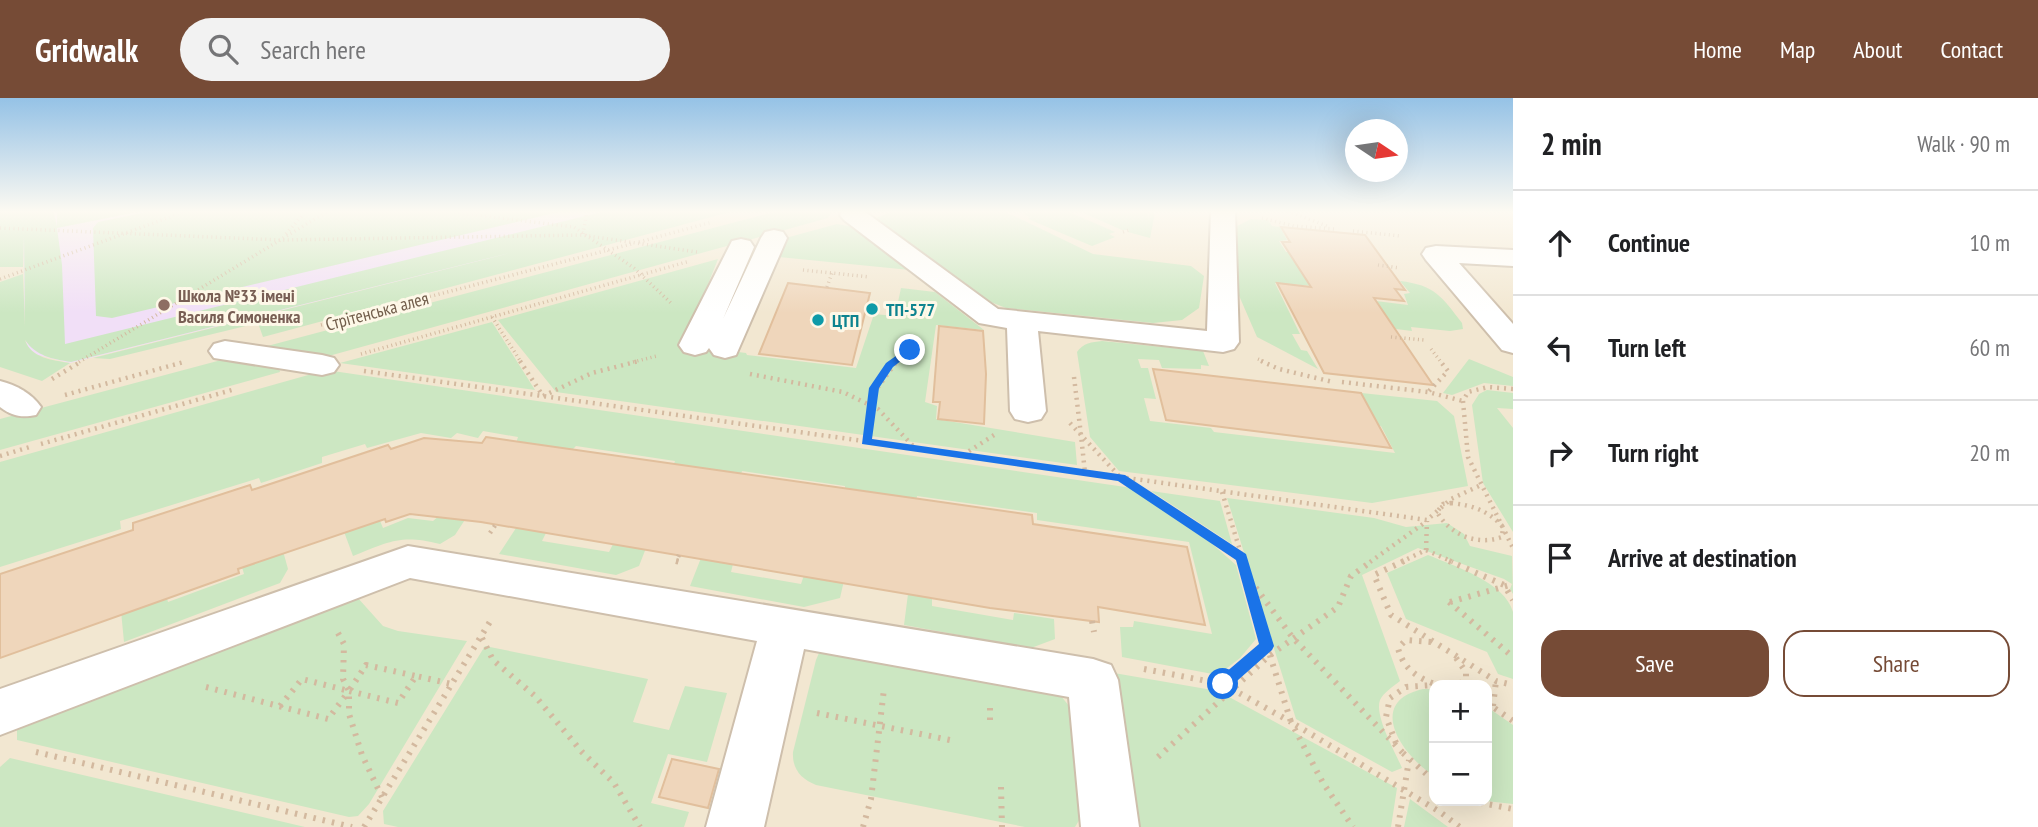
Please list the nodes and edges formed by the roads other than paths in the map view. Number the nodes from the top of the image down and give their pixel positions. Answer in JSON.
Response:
{"nodes":[{"id":1,"x":765,"y":245,"type":"edge"},
{"id":2,"x":893,"y":245,"type":"edge"},
{"id":3,"x":1223,"y":245,"type":"edge"},
{"id":4,"x":751,"y":256,"type":"junction"},
{"id":5,"x":1502,"y":257,"type":"edge"},
{"id":6,"x":1513,"y":279,"type":"edge"},
{"id":7,"x":1022,"y":321,"type":"junction"},
{"id":8,"x":1513,"y":343,"type":"edge"},
{"id":9,"x":695,"y":345,"type":"dead end"},
{"id":10,"x":726,"y":348,"type":"dead end"},
{"id":11,"x":225,"y":351,"type":"road end"},
{"id":12,"x":322,"y":365,"type":"road end"},
{"id":13,"x":1028,"y":411,"type":"dead end"},
{"id":14,"x":785,"y":626,"type":"junction"},
{"id":15,"x":0,"y":712,"type":"edge"},
{"id":16,"x":1109,"y":816,"type":"edge"},
{"id":17,"x":735,"y":827,"type":"edge"}],
"edges":[{"from":1,"to":4,"type":"lane"},
{"from":2,"to":7,"type":"lane"},
{"from":3,"to":7,"type":"lane"},
{"from":4,"to":9,"type":"lane"},
{"from":4,"to":10,"type":"lane"},
{"from":5,"to":6,"type":"lane"},
{"from":5,"to":8,"type":"lane"},
{"from":7,"to":13,"type":"lane"},
{"from":11,"to":12,"type":"lane"},
{"from":14,"to":15,"type":"lane"},
{"from":14,"to":16,"type":"lane"},
{"from":14,"to":17,"type":"lane"}]}
